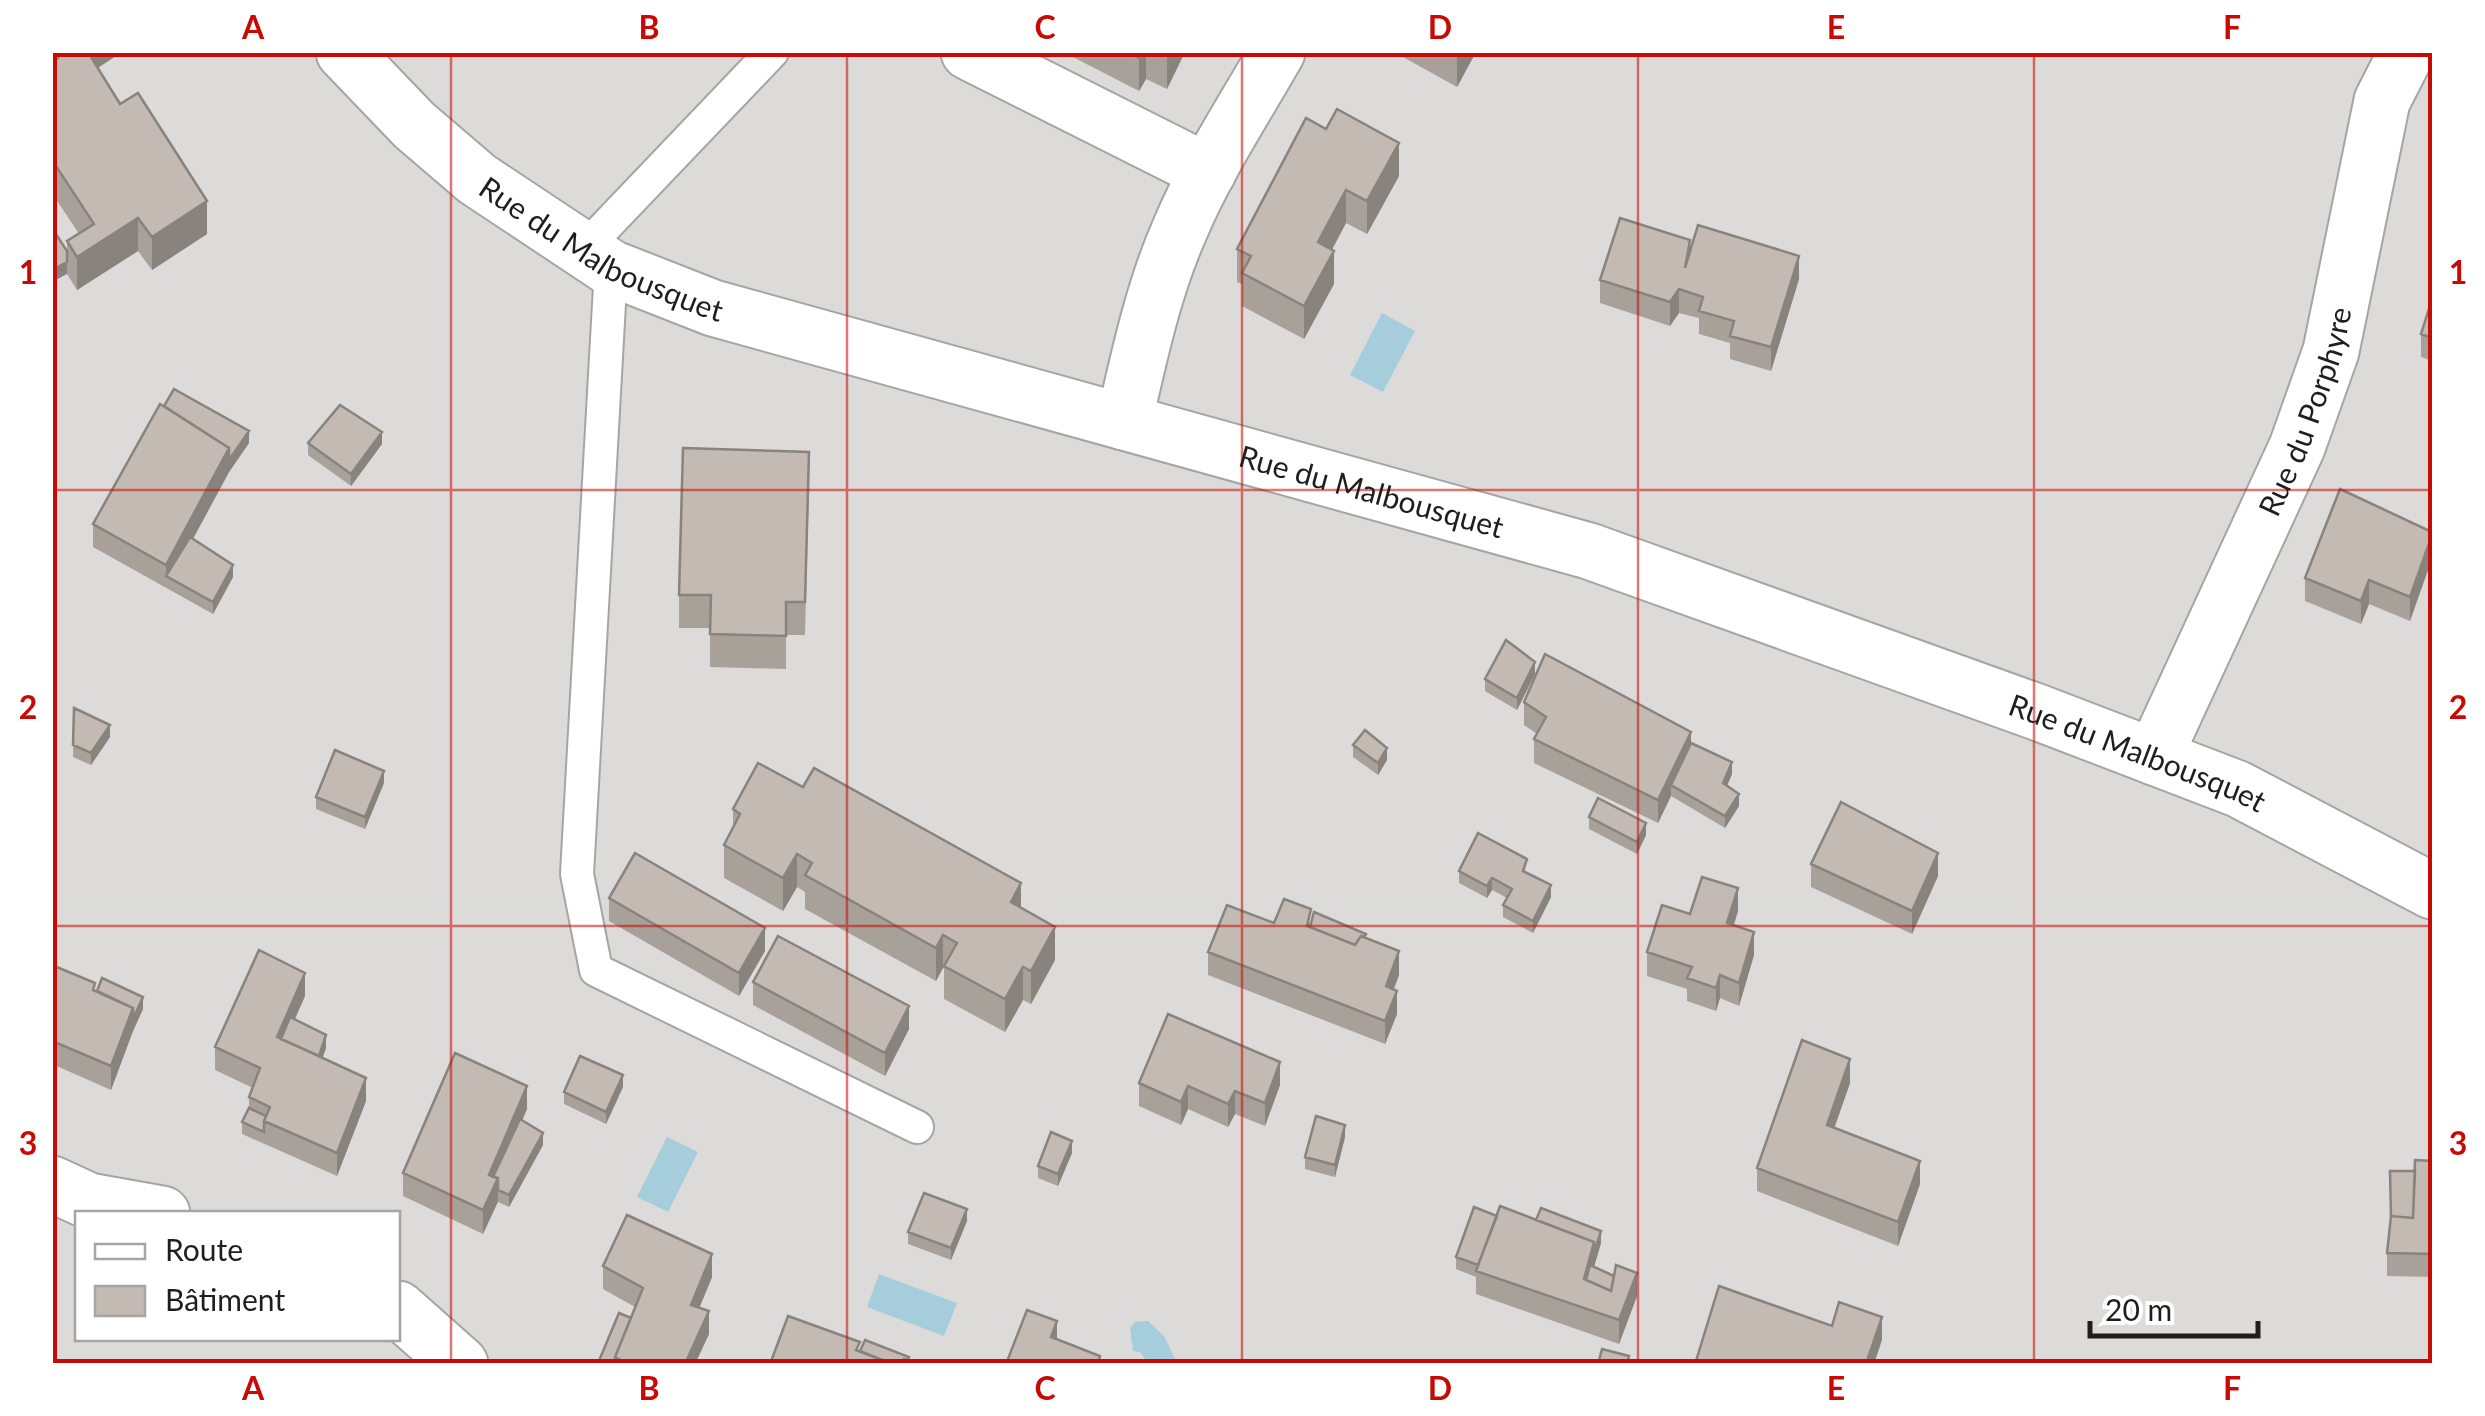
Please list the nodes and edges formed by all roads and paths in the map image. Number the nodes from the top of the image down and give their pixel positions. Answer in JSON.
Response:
{"nodes":[{"id":1,"x":344,"y":52,"type":"edge"},
{"id":2,"x":772,"y":52,"type":"edge"},
{"id":3,"x":969,"y":52,"type":"edge"},
{"id":4,"x":1277,"y":52,"type":"edge"},
{"id":5,"x":2407,"y":52,"type":"edge"},
{"id":6,"x":1208,"y":172,"type":"junction"},
{"id":7,"x":596,"y":260,"type":"junction"},
{"id":8,"x":1124,"y":422,"type":"junction"},
{"id":9,"x":2154,"y":757,"type":"junction"},
{"id":10,"x":2432,"y":891,"type":"edge"},
{"id":11,"x":917,"y":1128,"type":"dead end"},
{"id":12,"x":52,"y":1184,"type":"edge"},
{"id":13,"x":145,"y":1211,"type":"edge"},
{"id":14,"x":400,"y":1311,"type":"edge"},
{"id":15,"x":460,"y":1364,"type":"edge"}],
"edges":[{"from":1,"to":7,"type":"street","name":"Rue du Malbousquet"},
{"from":2,"to":7,"type":"lane"},
{"from":3,"to":6,"type":"street"},
{"from":4,"to":6,"type":"street"},
{"from":5,"to":9,"type":"street","name":"Rue du Porphyre"},
{"from":6,"to":8,"type":"street"},
{"from":7,"to":8,"type":"street","name":"Rue du Malbousquet"},
{"from":7,"to":11,"type":"lane"},
{"from":8,"to":9,"type":"street","name":"Rue du Malbousquet"},
{"from":9,"to":10,"type":"street","name":"Rue du Malbousquet"},
{"from":12,"to":13,"type":"street"},
{"from":14,"to":15,"type":"street"}]}
